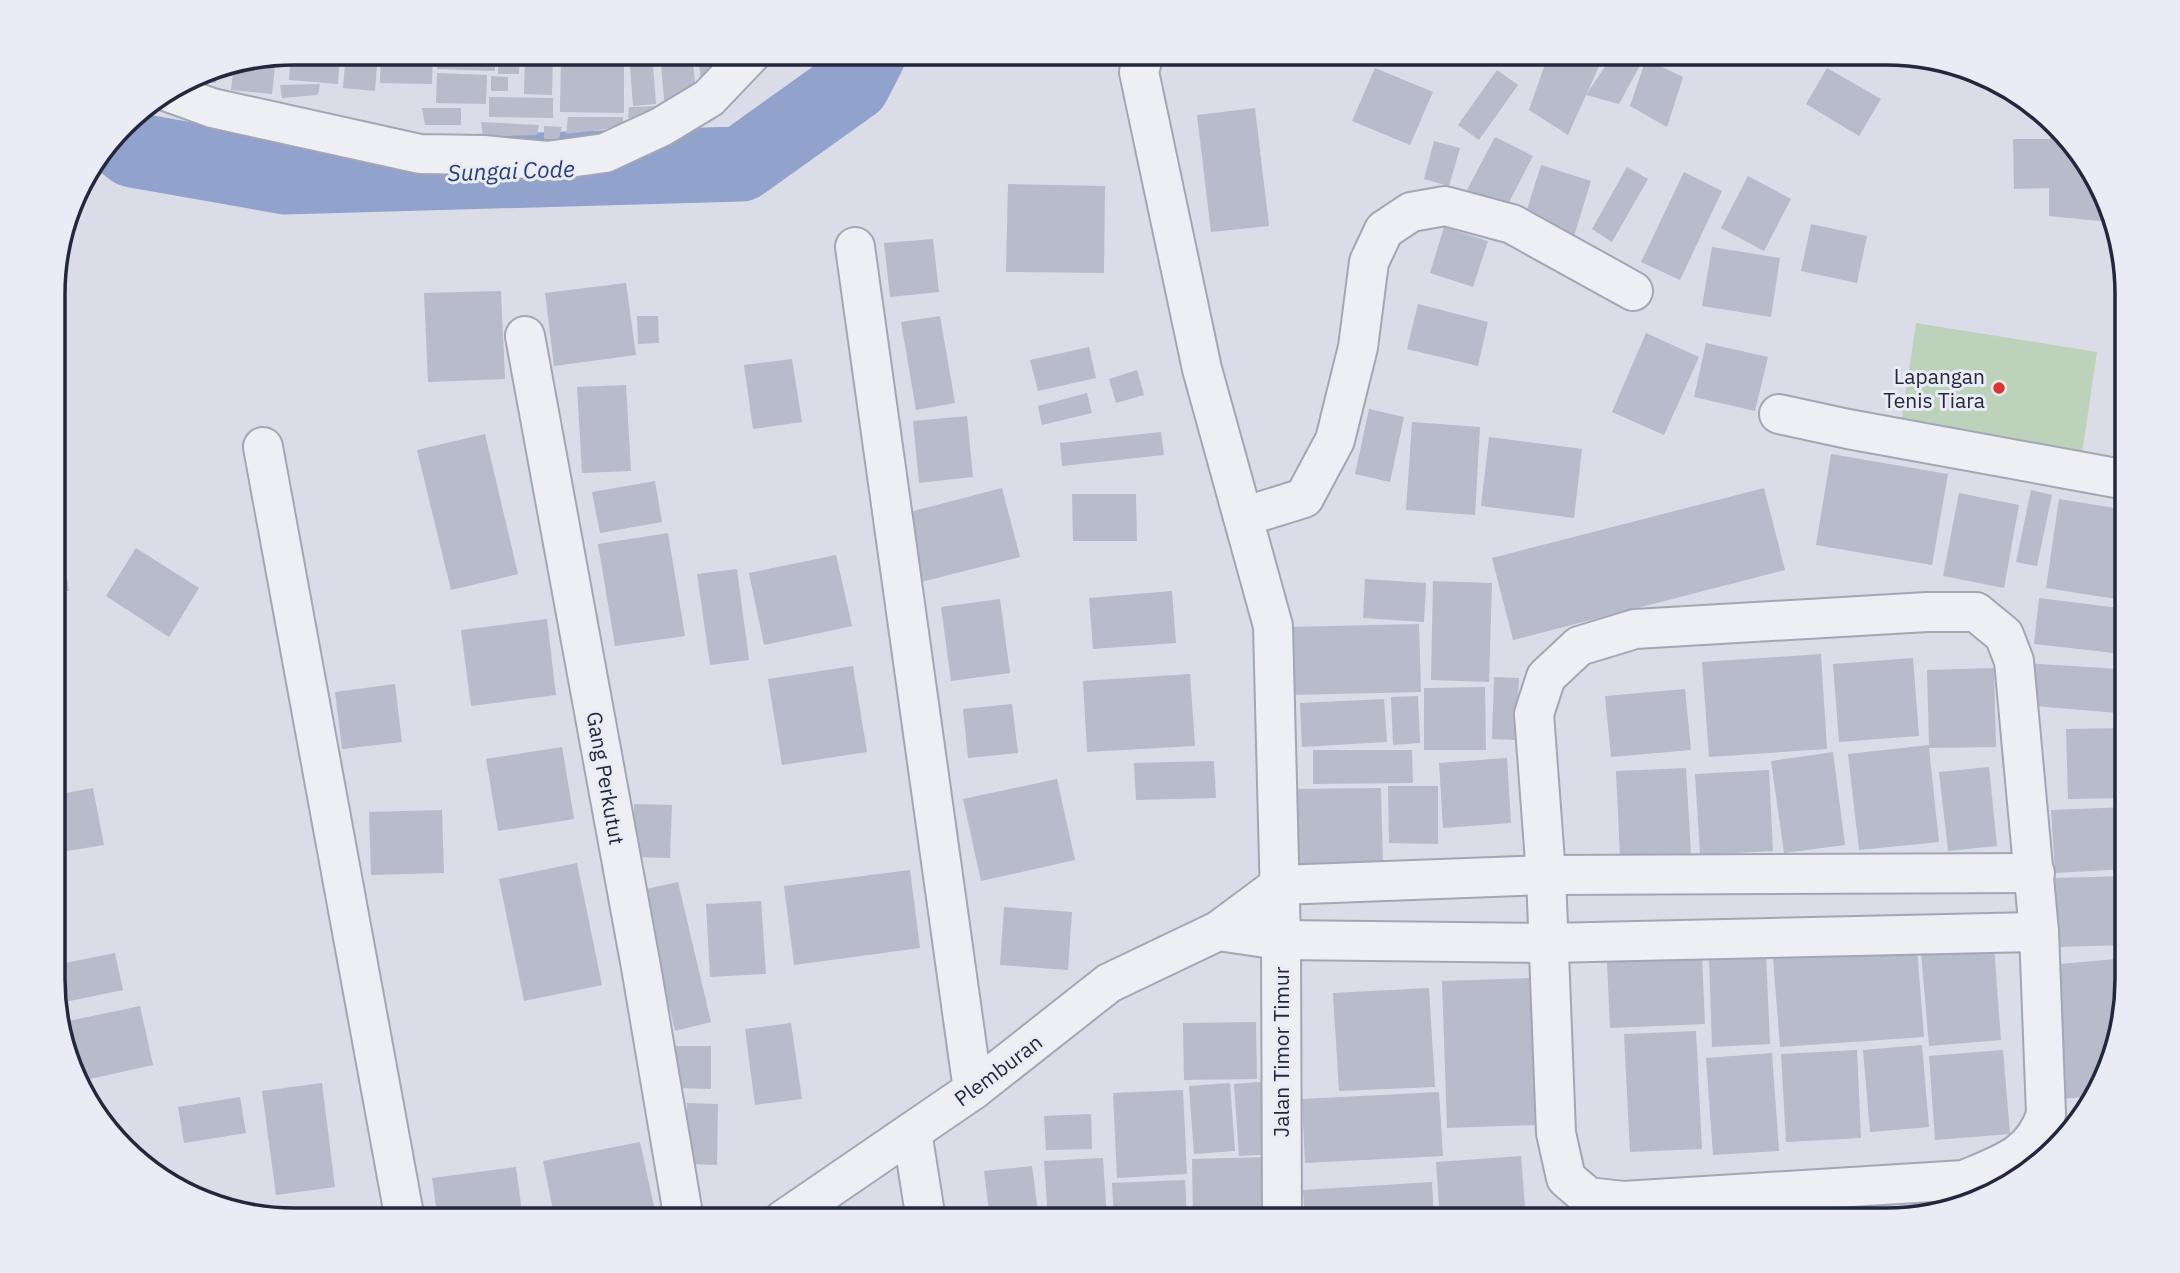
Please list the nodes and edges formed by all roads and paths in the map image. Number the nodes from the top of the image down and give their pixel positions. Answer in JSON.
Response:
{"nodes":[{"id":1,"x":740,"y":65,"type":"edge"},
{"id":2,"x":1141,"y":65,"type":"edge"},
{"id":3,"x":178,"y":96,"type":"edge"},
{"id":4,"x":855,"y":247,"type":"dead end"},
{"id":5,"x":1633,"y":291,"type":"dead end"},
{"id":6,"x":525,"y":336,"type":"dead end"},
{"id":7,"x":1779,"y":414,"type":"dead end"},
{"id":8,"x":263,"y":447,"type":"dead end"},
{"id":9,"x":2115,"y":478,"type":"edge"},
{"id":10,"x":1243,"y":517,"type":"junction"},
{"id":11,"x":2035,"y":873,"type":"junction"},
{"id":12,"x":1546,"y":875,"type":"junction"},
{"id":13,"x":1280,"y":885,"type":"junction"},
{"id":14,"x":1218,"y":931,"type":"junction"},
{"id":15,"x":2039,"y":932,"type":"junction"},
{"id":16,"x":1281,"y":940,"type":"junction"},
{"id":17,"x":1548,"y":943,"type":"junction"},
{"id":18,"x":973,"y":1090,"type":"junction"},
{"id":19,"x":912,"y":1132,"type":"junction"},
{"id":20,"x":403,"y":1208,"type":"edge"},
{"id":21,"x":682,"y":1208,"type":"edge"},
{"id":22,"x":801,"y":1208,"type":"edge"},
{"id":23,"x":924,"y":1208,"type":"edge"},
{"id":24,"x":1282,"y":1208,"type":"edge"}],
"edges":[{"from":1,"to":3,"type":"street"},
{"from":2,"to":10,"type":"street","name":"Jalan Timor Timur"},
{"from":4,"to":18,"type":"street"},
{"from":5,"to":10,"type":"street"},
{"from":6,"to":21,"type":"street","name":"Gang Perkutut"},
{"from":7,"to":9,"type":"street"},
{"from":8,"to":20,"type":"street"},
{"from":10,"to":13,"type":"street","name":"Jalan Timor Timur"},
{"from":11,"to":12,"type":"street"},
{"from":11,"to":12,"type":"street"},
{"from":11,"to":15,"type":"street"},
{"from":12,"to":13,"type":"street"},
{"from":12,"to":17,"type":"street"},
{"from":13,"to":14,"type":"street","name":"Plemburan"},
{"from":13,"to":16,"type":"street","name":"Jalan Timor Timur"},
{"from":14,"to":16,"type":"street"},
{"from":14,"to":18,"type":"street","name":"Plemburan"},
{"from":15,"to":17,"type":"street"},
{"from":15,"to":17,"type":"street"},
{"from":16,"to":17,"type":"street"},
{"from":16,"to":24,"type":"street","name":"Jalan Timor Timur"},
{"from":18,"to":19,"type":"street","name":"Plemburan"},
{"from":19,"to":22,"type":"street","name":"Plemburan"},
{"from":19,"to":23,"type":"street"}]}
